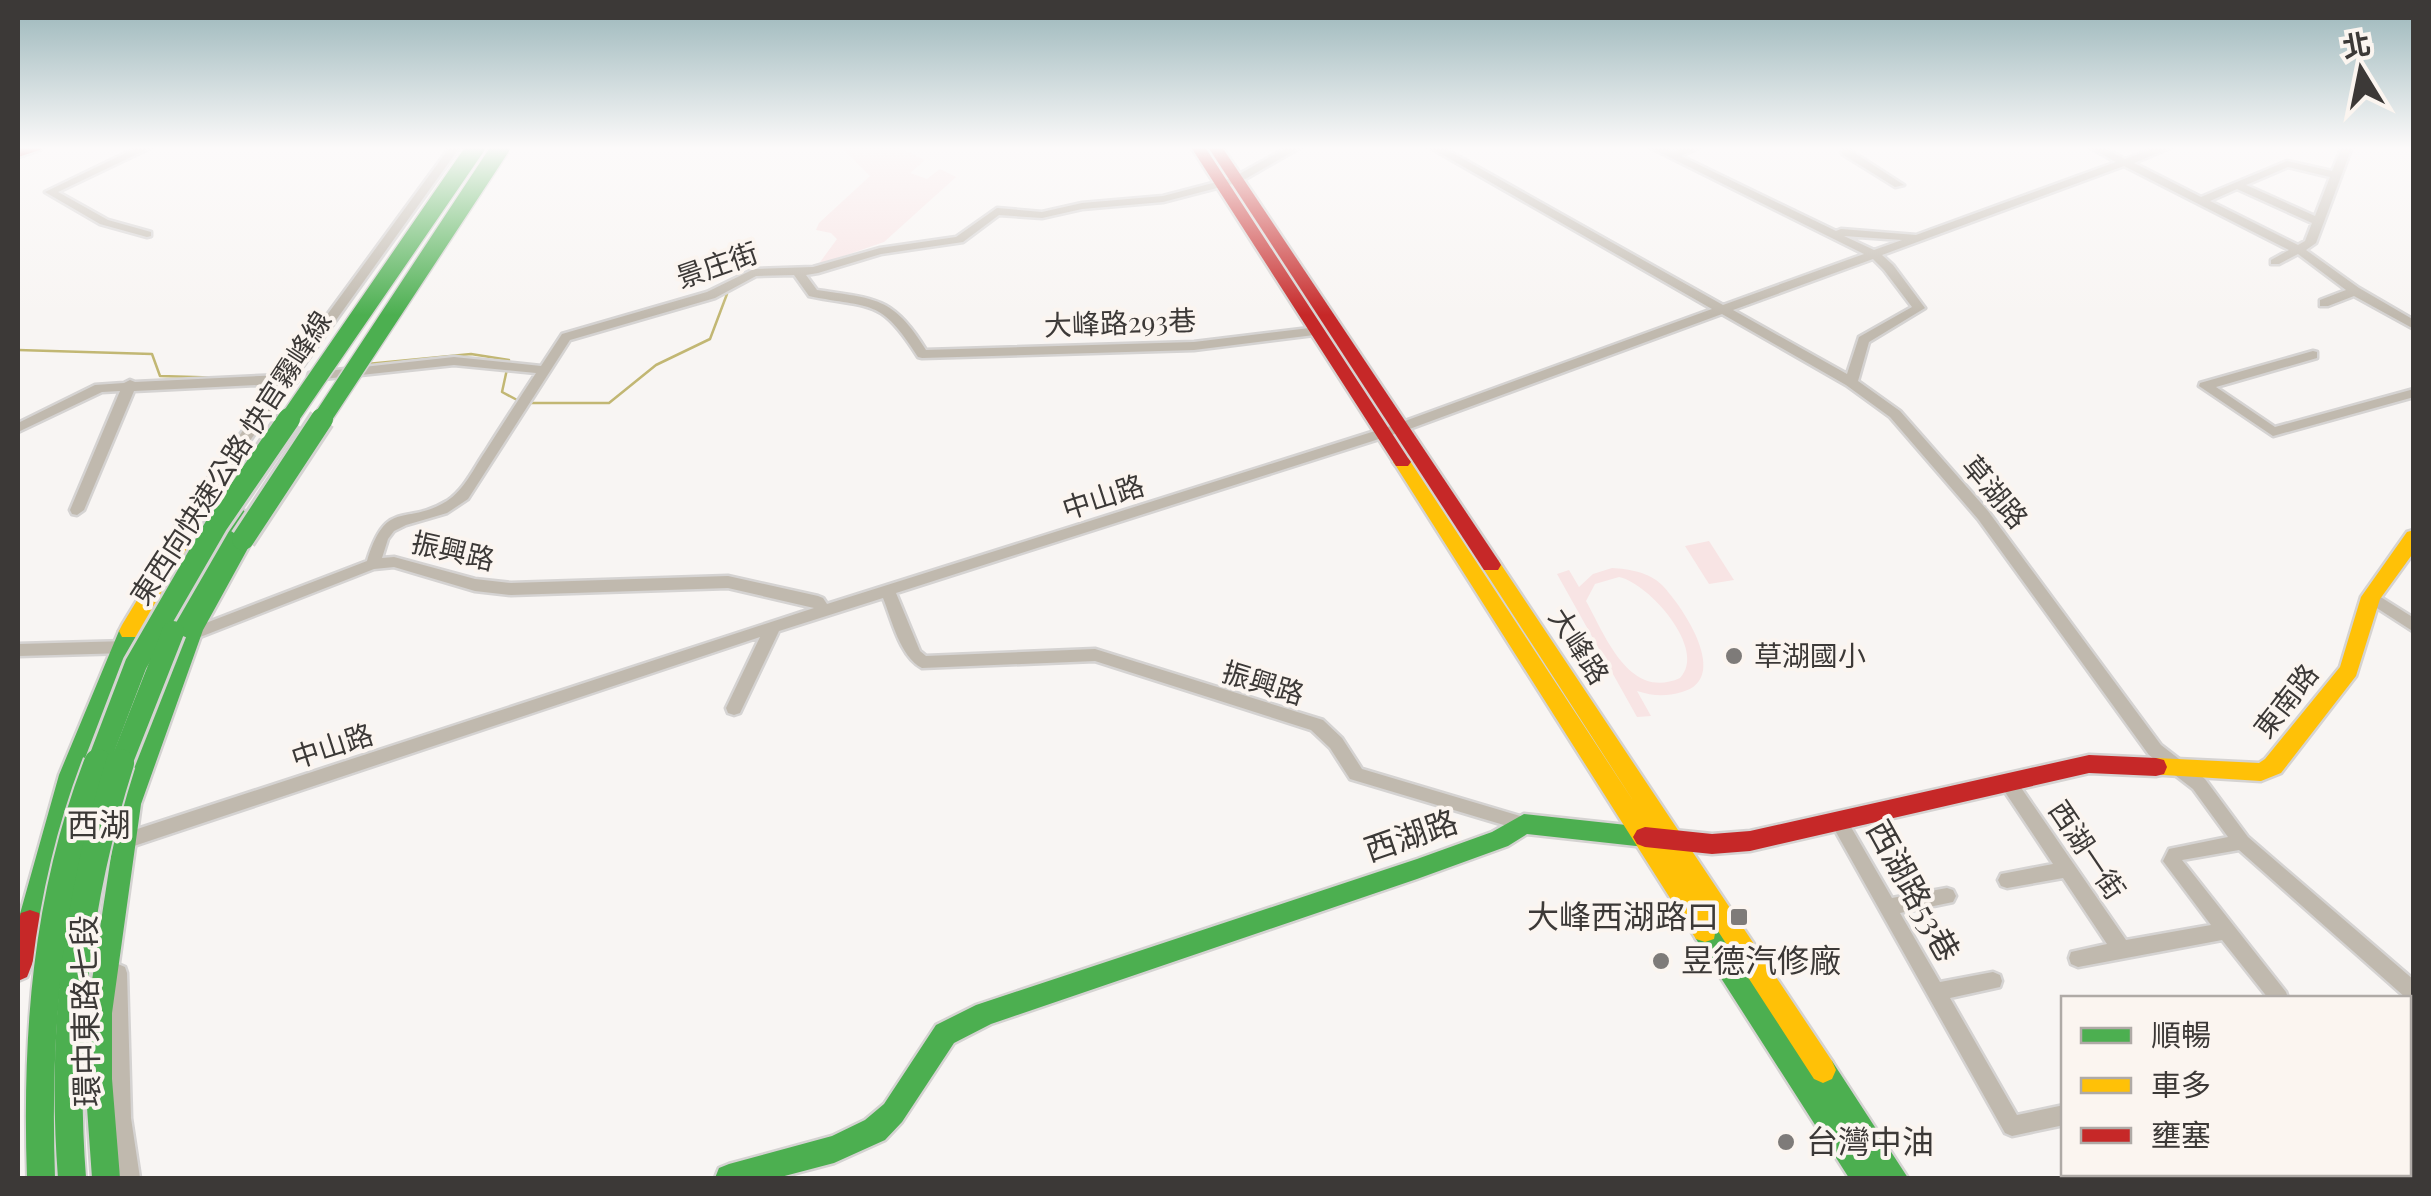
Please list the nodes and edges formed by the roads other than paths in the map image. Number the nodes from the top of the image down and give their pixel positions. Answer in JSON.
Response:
{"nodes":[{"id":1,"x":69,"y":203,"type":"edge"},
{"id":2,"x":435,"y":203,"type":"edge"},
{"id":3,"x":439,"y":203,"type":"edge"},
{"id":4,"x":442,"y":203,"type":"edge"},
{"id":5,"x":444,"y":203,"type":"edge"},
{"id":6,"x":444,"y":203,"type":"edge"},
{"id":7,"x":446,"y":203,"type":"edge"},
{"id":8,"x":1119,"y":203,"type":"edge"},
{"id":9,"x":1241,"y":203,"type":"edge"},
{"id":10,"x":1242,"y":203,"type":"edge"},
{"id":11,"x":1534,"y":203,"type":"edge"},
{"id":12,"x":1768,"y":203,"type":"edge"},
{"id":13,"x":2018,"y":203,"type":"edge"},
{"id":14,"x":2204,"y":203,"type":"edge"},
{"id":15,"x":2276,"y":203,"type":"edge"},
{"id":16,"x":2326,"y":203,"type":"edge"},
{"id":17,"x":2318,"y":222,"type":"junction"},
{"id":18,"x":1823,"y":230,"type":"junction"},
{"id":19,"x":147,"y":234,"type":"dead end"},
{"id":20,"x":1926,"y":237,"type":"junction"},
{"id":21,"x":2299,"y":250,"type":"junction"},
{"id":22,"x":1875,"y":255,"type":"junction"},
{"id":23,"x":2276,"y":262,"type":"dead end"},
{"id":24,"x":798,"y":272,"type":"junction"},
{"id":25,"x":2355,"y":291,"type":"junction"},
{"id":26,"x":2324,"y":303,"type":"dead end"},
{"id":27,"x":1725,"y":310,"type":"junction"},
{"id":28,"x":2414,"y":324,"type":"edge"},
{"id":29,"x":1318,"y":331,"type":"junction"},
{"id":30,"x":2313,"y":355,"type":"dead end"},
{"id":31,"x":335,"y":370,"type":"junction"},
{"id":32,"x":544,"y":370,"type":"junction"},
{"id":33,"x":287,"y":380,"type":"junction"},
{"id":34,"x":1850,"y":382,"type":"junction"},
{"id":35,"x":130,"y":384,"type":"junction"},
{"id":36,"x":2414,"y":393,"type":"edge"},
{"id":37,"x":18,"y":428,"type":"edge"},
{"id":38,"x":1390,"y":431,"type":"junction"},
{"id":39,"x":76,"y":510,"type":"dead end"},
{"id":40,"x":2413,"y":538,"type":"edge"},
{"id":41,"x":373,"y":564,"type":"junction"},
{"id":42,"x":888,"y":591,"type":"junction"},
{"id":43,"x":2372,"y":597,"type":"junction"},
{"id":44,"x":824,"y":611,"type":"junction"},
{"id":45,"x":2414,"y":626,"type":"edge"},
{"id":46,"x":773,"y":627,"type":"junction"},
{"id":47,"x":192,"y":632,"type":"junction"},
{"id":48,"x":125,"y":640,"type":"junction"},
{"id":49,"x":18,"y":650,"type":"edge"},
{"id":50,"x":734,"y":708,"type":"dead end"},
{"id":51,"x":2180,"y":770,"type":"junction"},
{"id":52,"x":2007,"y":781,"type":"junction"},
{"id":53,"x":1838,"y":820,"type":"junction"},
{"id":54,"x":1524,"y":824,"type":"junction"},
{"id":55,"x":1646,"y":838,"type":"junction"},
{"id":56,"x":1670,"y":839,"type":"junction"},
{"id":57,"x":122,"y":842,"type":"junction"},
{"id":58,"x":2242,"y":842,"type":"junction"},
{"id":59,"x":44,"y":867,"type":"junction"},
{"id":60,"x":2067,"y":869,"type":"junction"},
{"id":61,"x":2007,"y":880,"type":"dead end"},
{"id":62,"x":1947,"y":896,"type":"dead end"},
{"id":63,"x":1888,"y":907,"type":"junction"},
{"id":64,"x":116,"y":914,"type":"junction"},
{"id":65,"x":30,"y":921,"type":"junction"},
{"id":66,"x":2222,"y":931,"type":"junction"},
{"id":67,"x":18,"y":949,"type":"edge"},
{"id":68,"x":2122,"y":950,"type":"junction"},
{"id":69,"x":2078,"y":958,"type":"dead end"},
{"id":70,"x":18,"y":968,"type":"edge"},
{"id":71,"x":1993,"y":982,"type":"dead end"},
{"id":72,"x":1935,"y":992,"type":"junction"},
{"id":73,"x":2413,"y":993,"type":"edge"},
{"id":74,"x":2277,"y":996,"type":"edge"},
{"id":75,"x":2061,"y":1116,"type":"edge"},
{"id":76,"x":32,"y":1178,"type":"edge"},
{"id":77,"x":41,"y":1178,"type":"edge"},
{"id":78,"x":72,"y":1178,"type":"edge"},
{"id":79,"x":80,"y":1178,"type":"edge"},
{"id":80,"x":106,"y":1178,"type":"edge"},
{"id":81,"x":130,"y":1178,"type":"edge"},
{"id":82,"x":729,"y":1178,"type":"edge"},
{"id":83,"x":1865,"y":1178,"type":"edge"},
{"id":84,"x":1894,"y":1178,"type":"edge"}],
"edges":[{"from":1,"to":19,"type":"street"},
{"from":2,"to":33,"type":"street","name":"環中東路七段"},
{"from":3,"to":48,"type":"main road"},
{"from":4,"to":77,"type":"main road","name":"東西向快速公路 快官霧峰線","bridge":true},
{"from":5,"to":31,"type":"main road","name":"環中東路七段"},
{"from":6,"to":78,"type":"main road","name":"東西向快速公路 快官霧峰線","bridge":true},
{"from":7,"to":47,"type":"main road","bridge":true},
{"from":8,"to":24,"type":"street","name":"景庄街"},
{"from":9,"to":29,"type":"main road","name":"大峰路"},
{"from":10,"to":38,"type":"main road","name":"大峰路"},
{"from":11,"to":27,"type":"street","name":"草湖路"},
{"from":12,"to":18,"type":"street"},
{"from":13,"to":20,"type":"street","name":"中山路"},
{"from":14,"to":21,"type":"street"},
{"from":15,"to":17,"type":"street"},
{"from":16,"to":17,"type":"street"},
{"from":17,"to":21,"type":"street"},
{"from":18,"to":20,"type":"street"},
{"from":18,"to":22,"type":"street"},
{"from":20,"to":22,"type":"street","name":"中山路"},
{"from":21,"to":23,"type":"street"},
{"from":21,"to":25,"type":"street"},
{"from":22,"to":27,"type":"street","name":"中山路"},
{"from":22,"to":34,"type":"street"},
{"from":24,"to":29,"type":"street","name":"大峰路293巷"},
{"from":24,"to":32,"type":"street","name":"景庄街"},
{"from":25,"to":26,"type":"street"},
{"from":25,"to":28,"type":"street"},
{"from":27,"to":34,"type":"street","name":"草湖路"},
{"from":27,"to":38,"type":"street","name":"中山路"},
{"from":29,"to":38,"type":"main road","name":"大峰路"},
{"from":30,"to":36,"type":"street"},
{"from":31,"to":32,"type":"street"},
{"from":31,"to":33,"type":"street"},
{"from":31,"to":47,"type":"main road","name":"環中東路七段"},
{"from":31,"to":48,"type":"main road","name":"環中東路七段"},
{"from":32,"to":41,"type":"street","name":"景庄街"},
{"from":33,"to":35,"type":"street"},
{"from":33,"to":48,"type":"street","name":"環中東路七段"},
{"from":34,"to":51,"type":"street","name":"草湖路"},
{"from":35,"to":37,"type":"street"},
{"from":35,"to":39,"type":"street"},
{"from":38,"to":42,"type":"street","name":"中山路"},
{"from":38,"to":55,"type":"main road","name":"大峰路"},
{"from":38,"to":56,"type":"main road","name":"大峰路"},
{"from":40,"to":43,"type":"main road","name":"東南路"},
{"from":41,"to":44,"type":"street","name":"振興路"},
{"from":41,"to":47,"type":"street","name":"振興路"},
{"from":42,"to":44,"type":"street","name":"中山路"},
{"from":42,"to":54,"type":"street","name":"振興路"},
{"from":43,"to":45,"type":"street"},
{"from":43,"to":51,"type":"main road","name":"東南路"},
{"from":44,"to":46,"type":"street","name":"中山路"},
{"from":46,"to":50,"type":"street"},
{"from":46,"to":57,"type":"street","name":"中山路"},
{"from":47,"to":48,"type":"street","name":"振興路"},
{"from":47,"to":57,"type":"main road","name":"環中東路七段"},
{"from":48,"to":49,"type":"street","name":"振興路"},
{"from":48,"to":59,"type":"main road","name":"環中東路七段"},
{"from":51,"to":52,"type":"main road"},
{"from":51,"to":58,"type":"street","name":"草湖路"},
{"from":52,"to":53,"type":"main road"},
{"from":52,"to":60,"type":"street","name":"西湖一街"},
{"from":53,"to":56,"type":"main road"},
{"from":53,"to":63,"type":"street","name":"西湖路53巷"},
{"from":54,"to":55,"type":"main road"},
{"from":54,"to":82,"type":"main road","name":"西湖路"},
{"from":55,"to":56,"type":"main road"},
{"from":55,"to":83,"type":"main road","name":"大峰路"},
{"from":56,"to":84,"type":"main road","name":"大峰路"},
{"from":57,"to":59,"type":"street","name":"中山路"},
{"from":57,"to":64,"type":"main road","name":"環中東路七段"},
{"from":57,"to":79,"type":"main road","name":"環中東路七段"},
{"from":58,"to":66,"type":"street"},
{"from":58,"to":73,"type":"street","name":"草湖路"},
{"from":59,"to":65,"type":"main road","name":"環中東路七段"},
{"from":60,"to":61,"type":"street"},
{"from":60,"to":68,"type":"street","name":"西湖一街"},
{"from":62,"to":63,"type":"street"},
{"from":63,"to":72,"type":"street","name":"西湖路53巷"},
{"from":64,"to":80,"type":"main road"},
{"from":64,"to":81,"type":"street","name":"環中東路七段"},
{"from":65,"to":67,"type":"street","name":"環中東路七段"},
{"from":65,"to":70,"type":"main road"},
{"from":65,"to":76,"type":"main road","name":"環中東路七段"},
{"from":66,"to":68,"type":"street"},
{"from":66,"to":74,"type":"street"},
{"from":68,"to":69,"type":"street"},
{"from":71,"to":72,"type":"street"},
{"from":72,"to":75,"type":"street","name":"西湖路53巷"}]}
